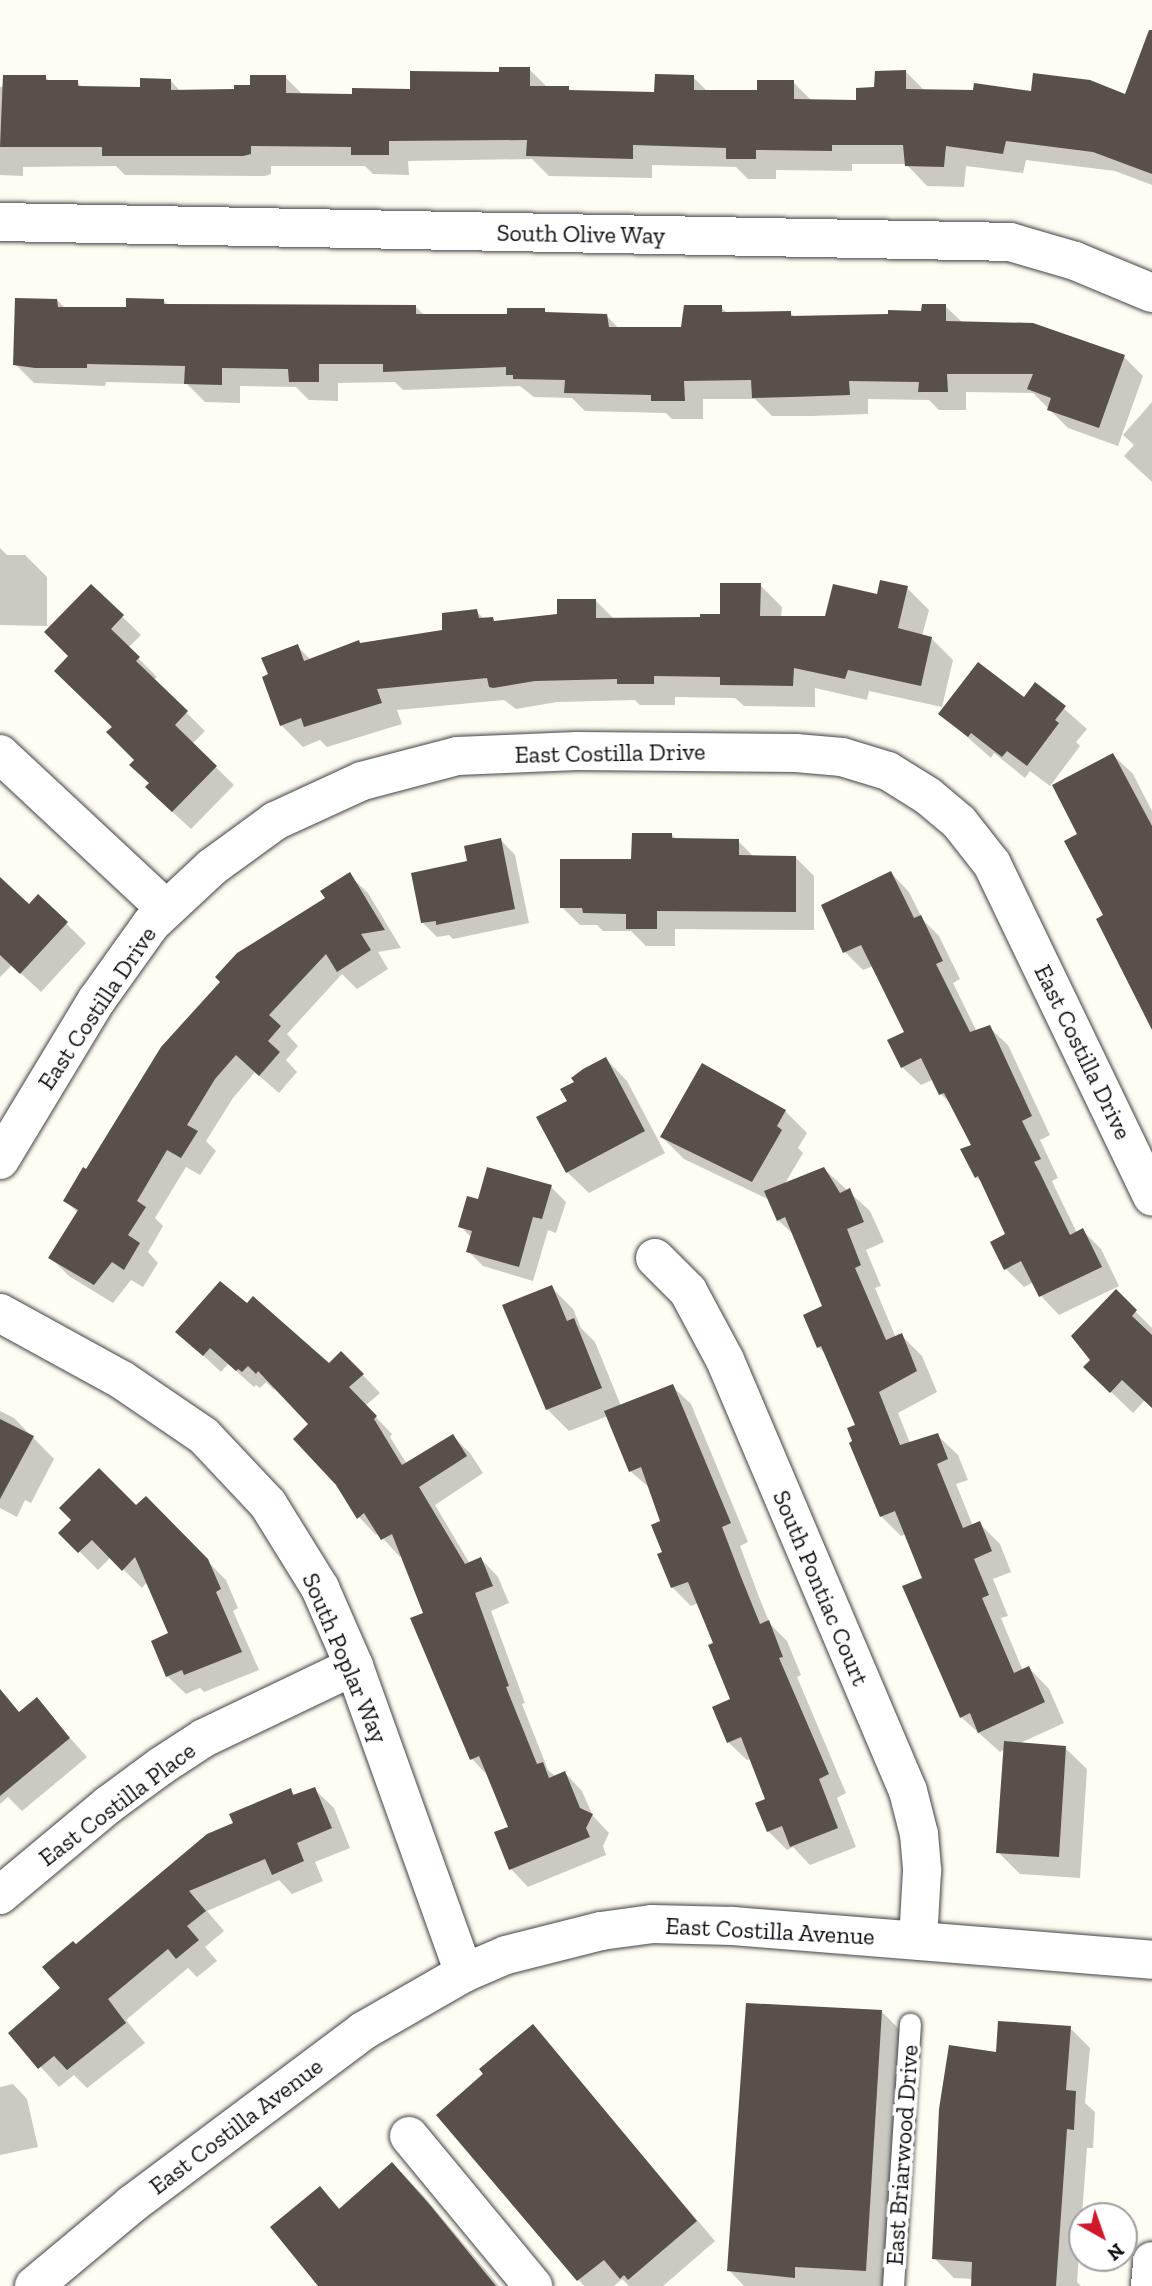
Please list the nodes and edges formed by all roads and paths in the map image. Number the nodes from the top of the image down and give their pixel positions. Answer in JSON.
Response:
{"nodes":[{"id":1,"x":0,"y":222,"type":"edge"},
{"id":2,"x":1152,"y":293,"type":"edge"},
{"id":3,"x":0,"y":754,"type":"edge"},
{"id":4,"x":166,"y":909,"type":"junction"},
{"id":5,"x":0,"y":1160,"type":"edge"},
{"id":6,"x":1152,"y":1196,"type":"edge"},
{"id":7,"x":655,"y":1258,"type":"dead end"},
{"id":8,"x":0,"y":1313,"type":"edge"},
{"id":9,"x":354,"y":1666,"type":"junction"},
{"id":10,"x":0,"y":1895,"type":"edge"},
{"id":11,"x":918,"y":1941,"type":"junction"},
{"id":12,"x":1152,"y":1961,"type":"edge"},
{"id":13,"x":464,"y":1973,"type":"junction"},
{"id":14,"x":910,"y":2024,"type":"dead end"},
{"id":15,"x":409,"y":2136,"type":"dead end"},
{"id":16,"x":1152,"y":2261,"type":"edge"},
{"id":17,"x":34,"y":2286,"type":"edge"},
{"id":18,"x":533,"y":2286,"type":"edge"},
{"id":19,"x":893,"y":2286,"type":"edge"},
{"id":20,"x":1150,"y":2286,"type":"edge"}],
"edges":[{"from":1,"to":2,"type":"street","name":"South Olive Way"},
{"from":3,"to":4,"type":"street"},
{"from":4,"to":5,"type":"street","name":"East Costilla Drive"},
{"from":4,"to":6,"type":"street","name":"East Costilla Drive"},
{"from":7,"to":11,"type":"street","name":"South Pontiac Court"},
{"from":8,"to":9,"type":"street","name":"South Poplar Way"},
{"from":9,"to":10,"type":"street","name":"East Costilla Place"},
{"from":9,"to":13,"type":"street","name":"South Poplar Way"},
{"from":11,"to":12,"type":"street","name":"East Costilla Avenue"},
{"from":11,"to":13,"type":"street","name":"East Costilla Avenue"},
{"from":13,"to":17,"type":"street","name":"East Costilla Avenue"},
{"from":14,"to":19,"type":"lane","name":"East Briarwood Drive"},
{"from":15,"to":18,"type":"street"},
{"from":16,"to":20,"type":"street"}]}
